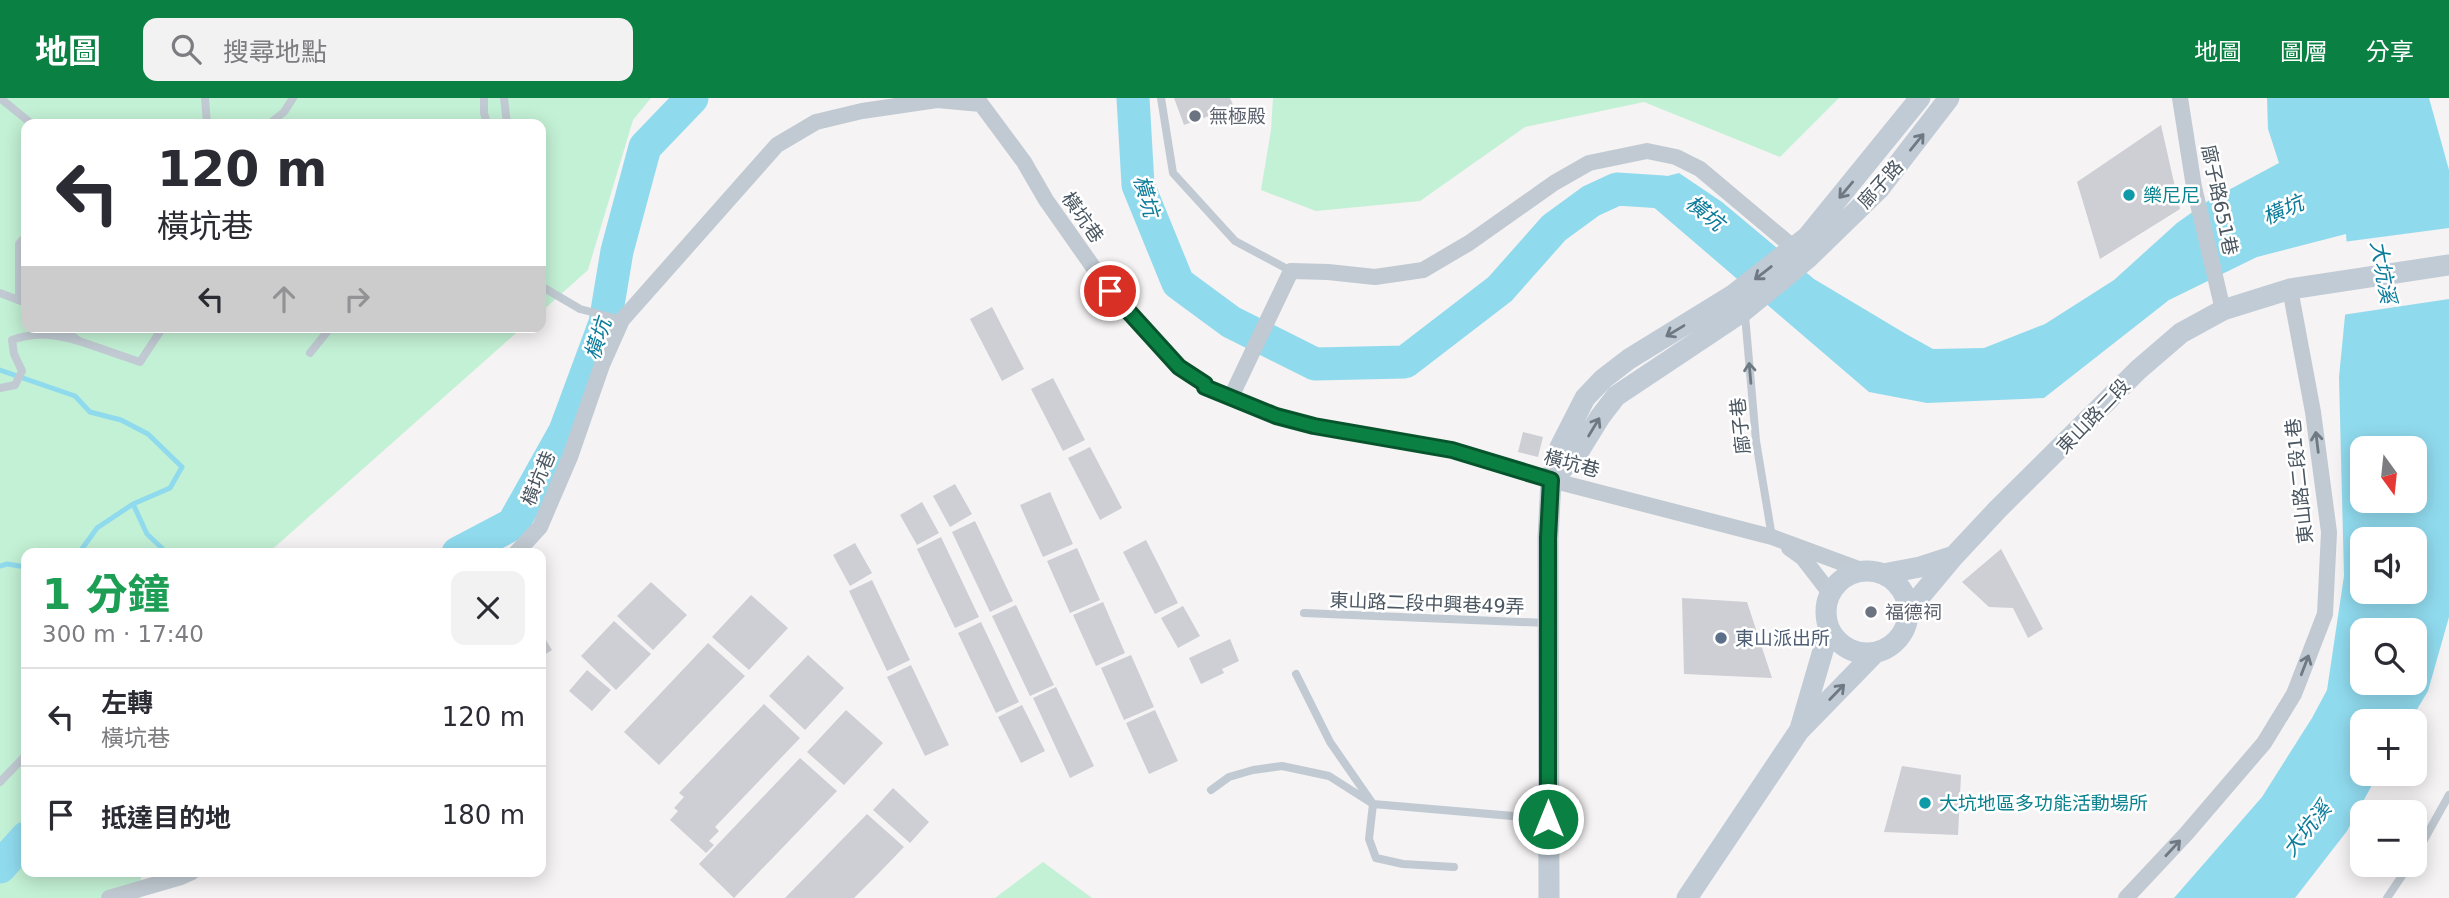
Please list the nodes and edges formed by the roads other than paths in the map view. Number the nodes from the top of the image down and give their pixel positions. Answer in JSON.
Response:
{"nodes":[{"id":1,"x":205,"y":98,"type":"edge"},
{"id":2,"x":293,"y":98,"type":"edge"},
{"id":3,"x":484,"y":98,"type":"edge"},
{"id":4,"x":504,"y":98,"type":"edge"},
{"id":5,"x":1161,"y":98,"type":"edge"},
{"id":6,"x":1920,"y":98,"type":"edge"},
{"id":7,"x":1950,"y":98,"type":"edge"},
{"id":8,"x":2180,"y":98,"type":"edge"},
{"id":9,"x":0,"y":99,"type":"edge"},
{"id":10,"x":26,"y":119,"type":"edge"},
{"id":11,"x":207,"y":119,"type":"edge"},
{"id":12,"x":275,"y":119,"type":"edge"},
{"id":13,"x":486,"y":119,"type":"edge"},
{"id":14,"x":506,"y":119,"type":"edge"},
{"id":15,"x":21,"y":242,"type":"edge"},
{"id":16,"x":1799,"y":255,"type":"junction"},
{"id":17,"x":2449,"y":265,"type":"edge"},
{"id":18,"x":1291,"y":271,"type":"junction"},
{"id":19,"x":21,"y":272,"type":"edge"},
{"id":20,"x":546,"y":289,"type":"edge"},
{"id":21,"x":2290,"y":289,"type":"junction"},
{"id":22,"x":0,"y":293,"type":"edge"},
{"id":23,"x":21,"y":300,"type":"edge"},
{"id":24,"x":1742,"y":304,"type":"junction"},
{"id":25,"x":2223,"y":310,"type":"junction"},
{"id":26,"x":621,"y":320,"type":"junction"},
{"id":27,"x":68,"y":333,"type":"edge"},
{"id":28,"x":159,"y":333,"type":"edge"},
{"id":29,"x":326,"y":333,"type":"edge"},
{"id":30,"x":79,"y":341,"type":"junction"},
{"id":31,"x":310,"y":353,"type":"dead end"},
{"id":32,"x":0,"y":388,"type":"edge"},
{"id":33,"x":1231,"y":397,"type":"junction"},
{"id":34,"x":1551,"y":480,"type":"junction"},
{"id":35,"x":1772,"y":537,"type":"junction"},
{"id":36,"x":521,"y":548,"type":"edge"},
{"id":37,"x":1954,"y":556,"type":"junction"},
{"id":38,"x":1873,"y":573,"type":"junction"},
{"id":39,"x":1830,"y":593,"type":"junction"},
{"id":40,"x":1908,"y":611,"type":"junction"},
{"id":41,"x":1304,"y":614,"type":"dead end"},
{"id":42,"x":1549,"y":623,"type":"junction"},
{"id":43,"x":1829,"y":631,"type":"junction"},
{"id":44,"x":1875,"y":653,"type":"junction"},
{"id":45,"x":1296,"y":674,"type":"dead end"},
{"id":46,"x":1799,"y":731,"type":"junction"},
{"id":47,"x":21,"y":760,"type":"edge"},
{"id":48,"x":0,"y":782,"type":"edge"},
{"id":49,"x":1211,"y":790,"type":"dead end"},
{"id":50,"x":2449,"y":794,"type":"edge"},
{"id":51,"x":1373,"y":804,"type":"junction"},
{"id":52,"x":1548,"y":819,"type":"junction"},
{"id":53,"x":2427,"y":834,"type":"edge"},
{"id":54,"x":1454,"y":867,"type":"dead end"},
{"id":55,"x":181,"y":877,"type":"edge"},
{"id":56,"x":2401,"y":877,"type":"edge"},
{"id":57,"x":109,"y":898,"type":"edge"},
{"id":58,"x":1549,"y":898,"type":"edge"},
{"id":59,"x":1687,"y":898,"type":"edge"},
{"id":60,"x":2126,"y":898,"type":"edge"},
{"id":61,"x":2387,"y":898,"type":"edge"}],
"edges":[{"from":1,"to":11,"type":"lane"},
{"from":2,"to":12,"type":"lane"},
{"from":3,"to":13,"type":"lane"},
{"from":4,"to":14,"type":"lane"},
{"from":5,"to":18,"type":"lane"},
{"from":6,"to":16,"type":"main road","name":"廍子路","one_way":true},
{"from":16,"to":7,"type":"main road","name":"廍子路","one_way":true},
{"from":8,"to":25,"type":"street","name":"廍子路651巷"},
{"from":9,"to":10,"type":"lane"},
{"from":15,"to":19,"type":"lane"},
{"from":16,"to":18,"type":"street"},
{"from":16,"to":24,"type":"main road"},
{"from":17,"to":21,"type":"main road","name":"東山路二段"},
{"from":18,"to":33,"type":"street"},
{"from":20,"to":26,"type":"lane"},
{"from":21,"to":25,"type":"main road","name":"東山路二段"},
{"from":60,"to":21,"type":"street","name":"東山路二段1巷","one_way":true},
{"from":22,"to":23,"type":"lane"},
{"from":24,"to":34,"type":"main road"},
{"from":35,"to":24,"type":"lane","name":"廍子巷","one_way":true},
{"from":25,"to":37,"type":"main road","name":"東山路二段"},
{"from":26,"to":33,"type":"street","name":"橫坑巷"},
{"from":26,"to":36,"type":"street","name":"橫坑巷"},
{"from":27,"to":30,"type":"lane"},
{"from":28,"to":30,"type":"lane"},
{"from":29,"to":31,"type":"lane"},
{"from":30,"to":32,"type":"lane"},
{"from":33,"to":34,"type":"street","name":"橫坑巷"},
{"from":34,"to":35,"type":"street","name":"橫坑巷"},
{"from":34,"to":42,"type":"main road"},
{"from":35,"to":38,"type":"street","name":"橫坑巷"},
{"from":35,"to":39,"type":"street"},
{"from":37,"to":38,"type":"main road"},
{"from":37,"to":40,"type":"main road","name":"東山路二段"},
{"from":38,"to":39,"type":"main road"},
{"from":38,"to":40,"type":"main road"},
{"from":39,"to":43,"type":"main road"},
{"from":40,"to":44,"type":"main road"},
{"from":41,"to":42,"type":"lane","name":"東山路二段中興巷49弄"},
{"from":42,"to":52,"type":"main road"},
{"from":43,"to":44,"type":"main road"},
{"from":43,"to":46,"type":"main road"},
{"from":46,"to":44,"type":"main road","one_way":true},
{"from":45,"to":51,"type":"lane"},
{"from":46,"to":59,"type":"main road"},
{"from":47,"to":48,"type":"lane"},
{"from":49,"to":51,"type":"lane"},
{"from":50,"to":53,"type":"lane"},
{"from":51,"to":52,"type":"lane"},
{"from":51,"to":54,"type":"lane"},
{"from":52,"to":58,"type":"main road"},
{"from":55,"to":57,"type":"street"},
{"from":56,"to":61,"type":"lane"}]}
